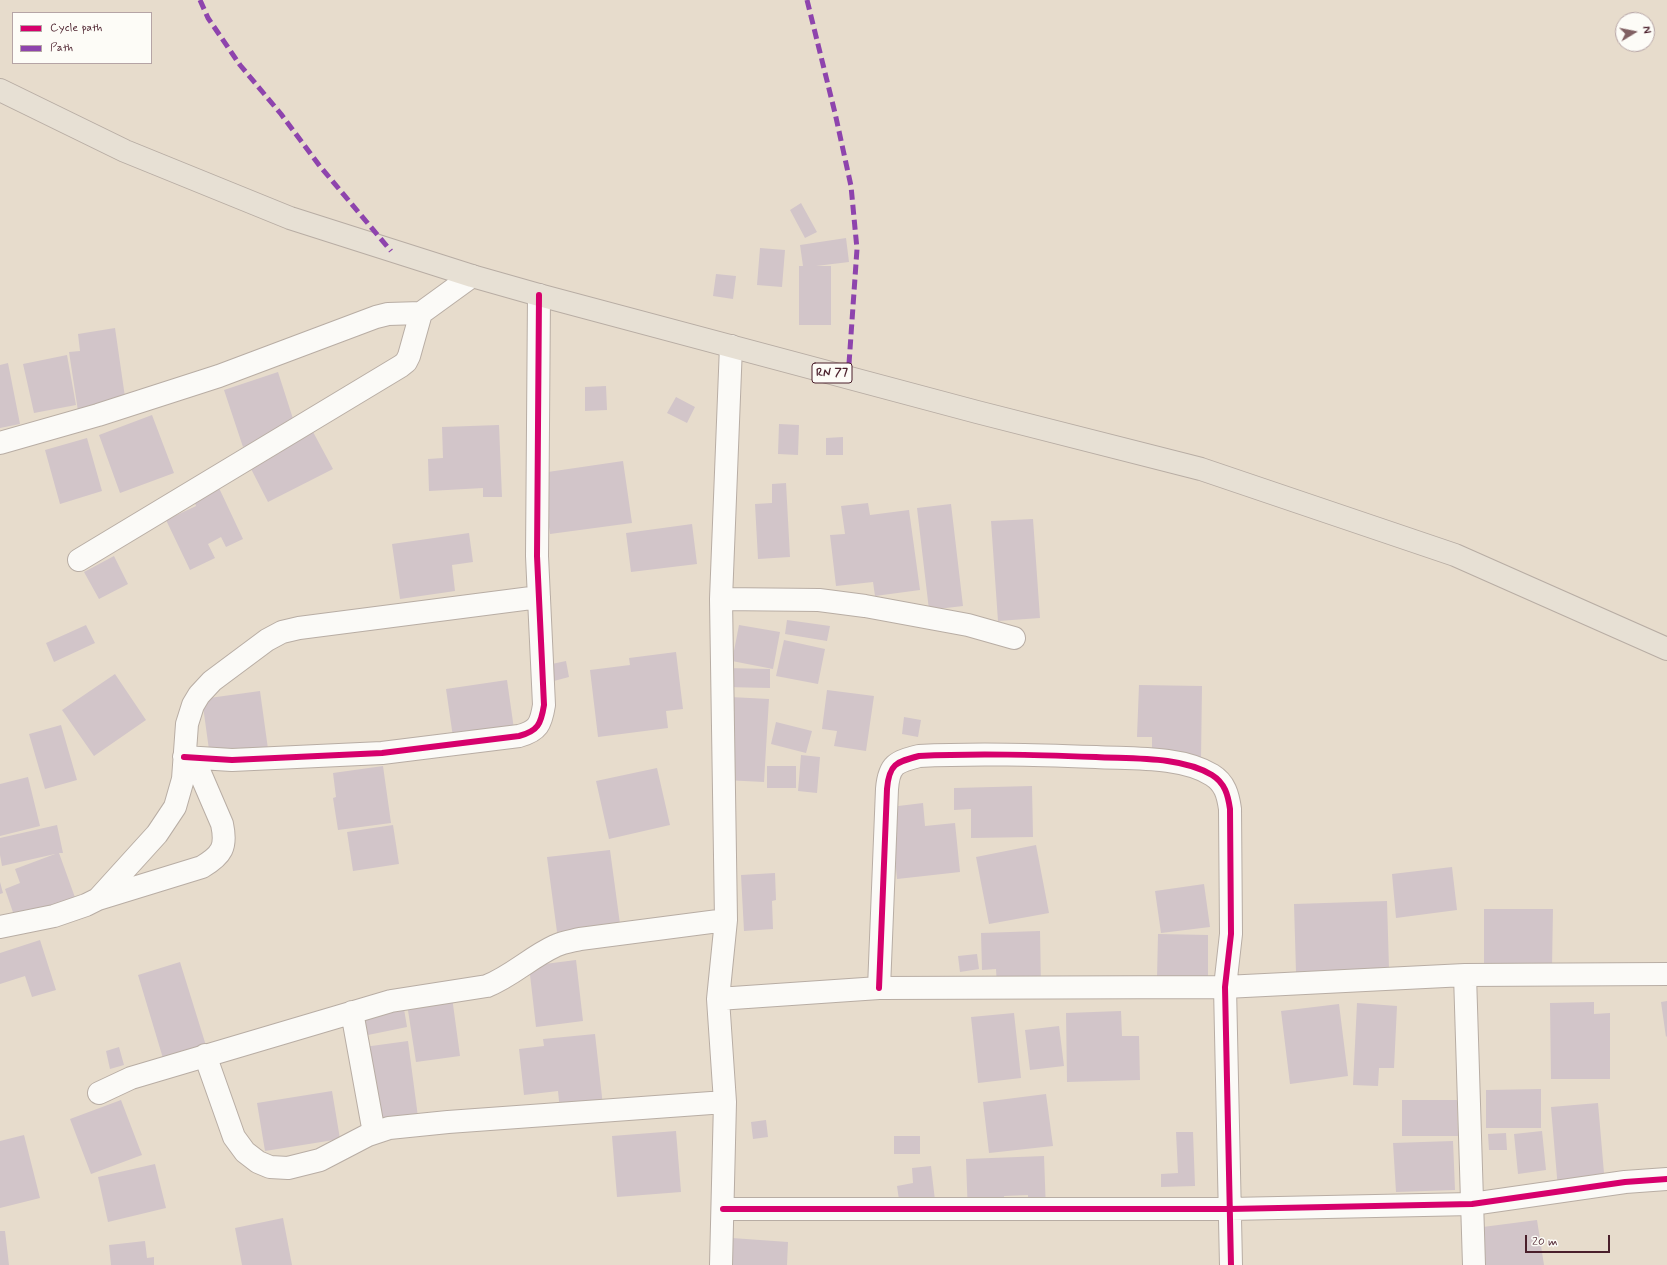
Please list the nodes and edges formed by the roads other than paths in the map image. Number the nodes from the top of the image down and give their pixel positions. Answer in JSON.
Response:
{"nodes":[{"id":1,"x":0,"y":90,"type":"edge"},
{"id":2,"x":472,"y":276,"type":"junction"},
{"id":3,"x":539,"y":295,"type":"junction"},
{"id":4,"x":421,"y":313,"type":"junction"},
{"id":5,"x":731,"y":346,"type":"junction"},
{"id":6,"x":0,"y":443,"type":"edge"},
{"id":7,"x":79,"y":560,"type":"dead end"},
{"id":8,"x":539,"y":597,"type":"junction"},
{"id":9,"x":721,"y":599,"type":"junction"},
{"id":10,"x":1014,"y":638,"type":"dead end"},
{"id":11,"x":1667,"y":649,"type":"edge"},
{"id":12,"x":189,"y":758,"type":"junction"},
{"id":13,"x":98,"y":899,"type":"junction"},
{"id":14,"x":726,"y":920,"type":"junction"},
{"id":15,"x":0,"y":927,"type":"edge"},
{"id":16,"x":1667,"y":974,"type":"edge"},
{"id":17,"x":1465,"y":975,"type":"junction"},
{"id":18,"x":1225,"y":987,"type":"junction"},
{"id":19,"x":879,"y":988,"type":"junction"},
{"id":20,"x":718,"y":999,"type":"junction"},
{"id":21,"x":352,"y":1012,"type":"junction"},
{"id":22,"x":206,"y":1055,"type":"junction"},
{"id":23,"x":99,"y":1093,"type":"dead end"},
{"id":24,"x":725,"y":1102,"type":"junction"},
{"id":25,"x":374,"y":1133,"type":"junction"},
{"id":26,"x":1667,"y":1178,"type":"edge"},
{"id":27,"x":1472,"y":1204,"type":"junction"},
{"id":28,"x":723,"y":1209,"type":"junction"},
{"id":29,"x":1230,"y":1209,"type":"junction"},
{"id":30,"x":721,"y":1265,"type":"edge"},
{"id":31,"x":1231,"y":1265,"type":"edge"},
{"id":32,"x":1474,"y":1265,"type":"edge"}],
"edges":[{"from":1,"to":2,"type":"main road","number":"RN 77"},
{"from":2,"to":3,"type":"main road","number":"RN 77"},
{"from":2,"to":4,"type":"street"},
{"from":3,"to":5,"type":"main road","number":"RN 77"},
{"from":3,"to":8,"type":"street"},
{"from":4,"to":6,"type":"street"},
{"from":4,"to":7,"type":"street"},
{"from":5,"to":9,"type":"street"},
{"from":5,"to":11,"type":"main road","number":"RN 77"},
{"from":8,"to":12,"type":"street"},
{"from":8,"to":12,"type":"street"},
{"from":9,"to":10,"type":"street"},
{"from":9,"to":14,"type":"street"},
{"from":12,"to":13,"type":"street"},
{"from":12,"to":13,"type":"street"},
{"from":13,"to":15,"type":"street"},
{"from":14,"to":20,"type":"street"},
{"from":14,"to":21,"type":"street"},
{"from":16,"to":17,"type":"street"},
{"from":17,"to":18,"type":"street"},
{"from":17,"to":27,"type":"street"},
{"from":18,"to":19,"type":"street"},
{"from":18,"to":19,"type":"street"},
{"from":18,"to":29,"type":"street"},
{"from":19,"to":20,"type":"street"},
{"from":20,"to":24,"type":"street"},
{"from":21,"to":22,"type":"street"},
{"from":21,"to":25,"type":"street"},
{"from":22,"to":23,"type":"street"},
{"from":22,"to":25,"type":"street"},
{"from":24,"to":25,"type":"street"},
{"from":24,"to":28,"type":"street"},
{"from":26,"to":27,"type":"street"},
{"from":27,"to":29,"type":"street"},
{"from":27,"to":32,"type":"street"},
{"from":28,"to":29,"type":"street"},
{"from":28,"to":30,"type":"street"},
{"from":29,"to":31,"type":"street"}]}
